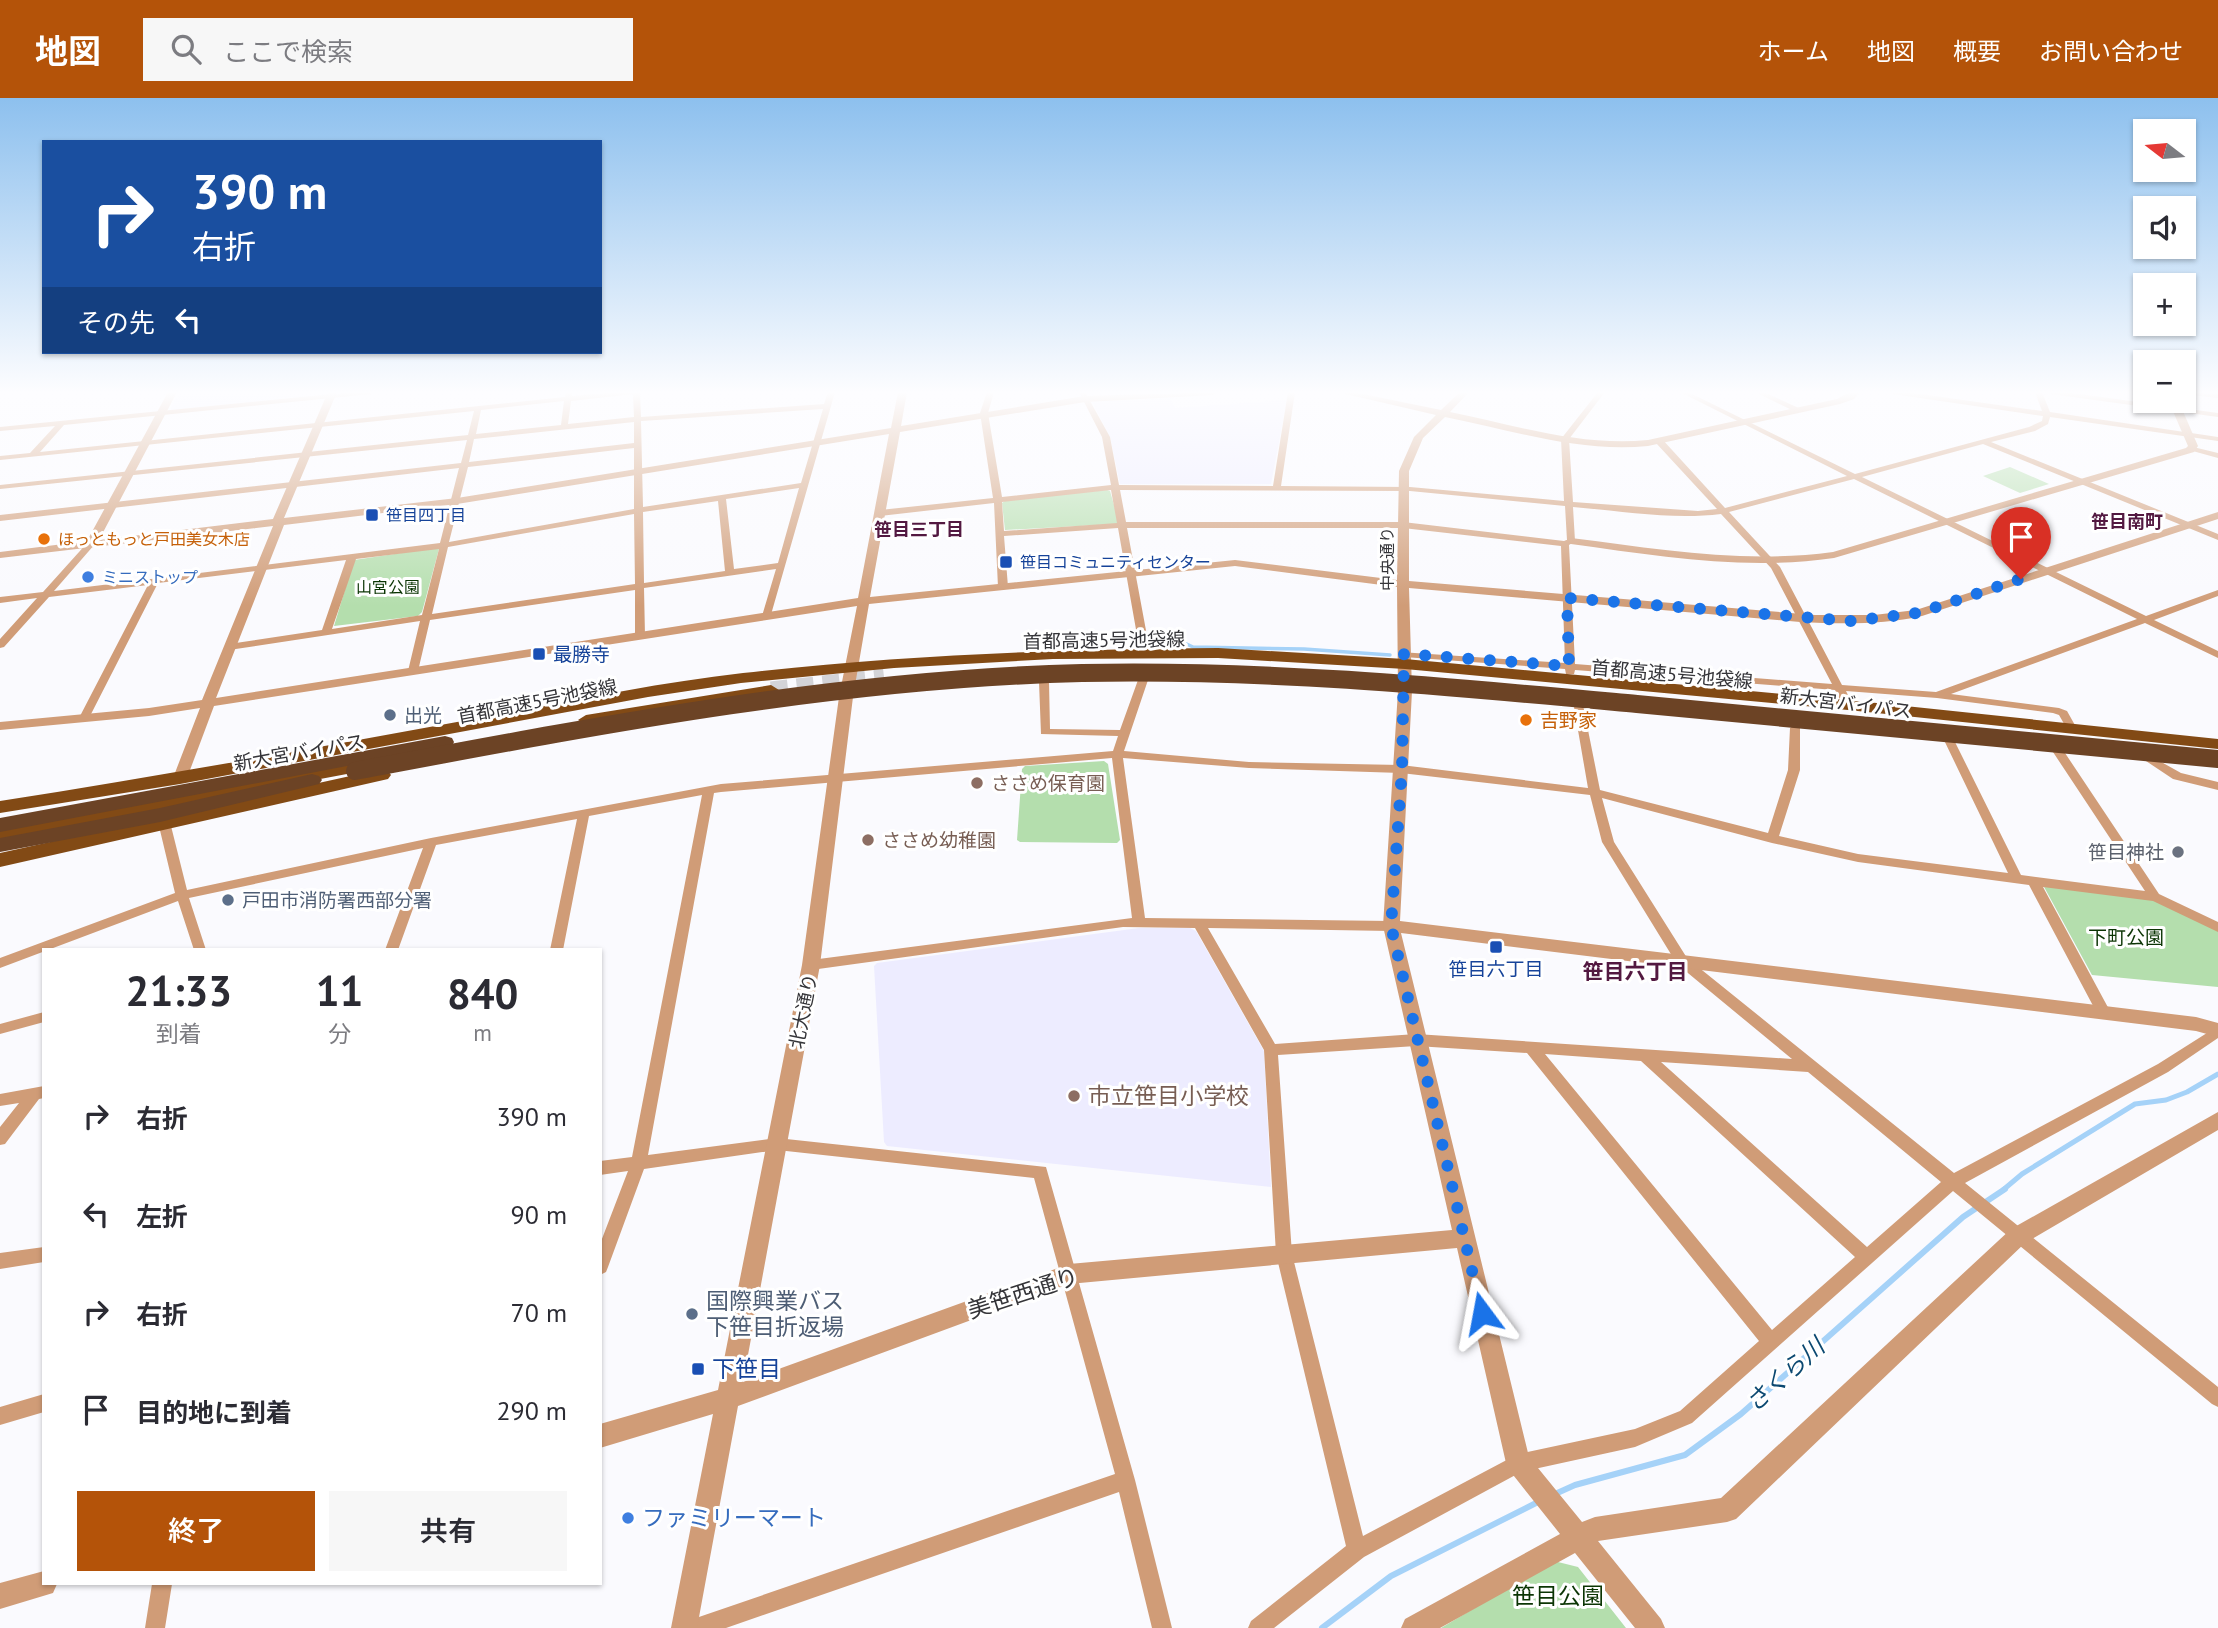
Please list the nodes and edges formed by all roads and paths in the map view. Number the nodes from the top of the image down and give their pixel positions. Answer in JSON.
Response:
{"nodes":[{"id":1,"x":135,"y":463,"type":"edge"},
{"id":2,"x":223,"y":463,"type":"edge"},
{"id":3,"x":301,"y":463,"type":"edge"},
{"id":4,"x":484,"y":463,"type":"edge"},
{"id":5,"x":638,"y":463,"type":"edge"},
{"id":6,"x":683,"y":463,"type":"edge"},
{"id":7,"x":811,"y":463,"type":"edge"},
{"id":8,"x":889,"y":463,"type":"edge"},
{"id":9,"x":992,"y":463,"type":"edge"},
{"id":10,"x":1110,"y":463,"type":"edge"},
{"id":11,"x":1281,"y":463,"type":"edge"},
{"id":12,"x":1407,"y":463,"type":"edge"},
{"id":13,"x":1566,"y":463,"type":"edge"},
{"id":14,"x":1680,"y":463,"type":"edge"},
{"id":15,"x":1829,"y":463,"type":"edge"},
{"id":16,"x":1902,"y":463,"type":"edge"},
{"id":17,"x":2036,"y":463,"type":"edge"},
{"id":18,"x":2143,"y":463,"type":"edge"},
{"id":19,"x":462,"y":466,"type":"junction"},
{"id":20,"x":638,"y":471,"type":"junction"},
{"id":21,"x":130,"y":473,"type":"junction"},
{"id":22,"x":1855,"y":476,"type":"junction"},
{"id":23,"x":2083,"y":482,"type":"junction"},
{"id":24,"x":292,"y":485,"type":"junction"},
{"id":25,"x":805,"y":485,"type":"junction"},
{"id":26,"x":0,"y":487,"type":"edge"},
{"id":27,"x":1114,"y":487,"type":"junction"},
{"id":28,"x":1277,"y":488,"type":"junction"},
{"id":29,"x":1402,"y":489,"type":"junction"},
{"id":30,"x":722,"y":497,"type":"junction"},
{"id":31,"x":998,"y":500,"type":"junction"},
{"id":32,"x":457,"y":501,"type":"junction"},
{"id":33,"x":1567,"y":503,"type":"junction"},
{"id":34,"x":112,"y":506,"type":"junction"},
{"id":35,"x":640,"y":510,"type":"junction"},
{"id":36,"x":1724,"y":511,"type":"junction"},
{"id":37,"x":880,"y":513,"type":"junction"},
{"id":38,"x":2218,"y":515,"type":"edge"},
{"id":39,"x":0,"y":518,"type":"edge"},
{"id":40,"x":1949,"y":522,"type":"junction"},
{"id":41,"x":278,"y":523,"type":"junction"},
{"id":42,"x":1123,"y":525,"type":"junction"},
{"id":43,"x":1403,"y":525,"type":"junction"},
{"id":44,"x":2188,"y":525,"type":"junction"},
{"id":45,"x":1000,"y":534,"type":"junction"},
{"id":46,"x":2218,"y":537,"type":"edge"},
{"id":47,"x":1568,"y":542,"type":"junction"},
{"id":48,"x":91,"y":544,"type":"junction"},
{"id":49,"x":446,"y":545,"type":"junction"},
{"id":50,"x":0,"y":555,"type":"edge"},
{"id":51,"x":352,"y":556,"type":"junction"},
{"id":52,"x":1770,"y":561,"type":"junction"},
{"id":53,"x":782,"y":565,"type":"junction"},
{"id":54,"x":262,"y":567,"type":"junction"},
{"id":55,"x":2047,"y":570,"type":"junction"},
{"id":56,"x":730,"y":571,"type":"junction"},
{"id":57,"x":1131,"y":574,"type":"junction"},
{"id":58,"x":155,"y":580,"type":"junction"},
{"id":59,"x":1403,"y":583,"type":"junction"},
{"id":60,"x":640,"y":586,"type":"junction"},
{"id":61,"x":1003,"y":587,"type":"junction"},
{"id":62,"x":2218,"y":593,"type":"edge"},
{"id":63,"x":45,"y":594,"type":"junction"},
{"id":64,"x":1567,"y":598,"type":"junction"},
{"id":65,"x":0,"y":600,"type":"edge"},
{"id":66,"x":865,"y":601,"type":"junction"},
{"id":67,"x":767,"y":616,"type":"junction"},
{"id":68,"x":426,"y":617,"type":"junction"},
{"id":69,"x":1800,"y":618,"type":"junction"},
{"id":70,"x":2146,"y":619,"type":"junction"},
{"id":71,"x":326,"y":632,"type":"junction"},
{"id":72,"x":640,"y":636,"type":"junction"},
{"id":73,"x":0,"y":645,"type":"edge"},
{"id":74,"x":229,"y":647,"type":"junction"},
{"id":75,"x":2218,"y":655,"type":"edge"},
{"id":76,"x":1404,"y":659,"type":"junction"},
{"id":77,"x":853,"y":667,"type":"junction"},
{"id":78,"x":1075,"y":667,"type":"junction"},
{"id":79,"x":1136,"y":667,"type":"junction"},
{"id":80,"x":413,"y":671,"type":"junction"},
{"id":81,"x":1570,"y":672,"type":"junction"},
{"id":82,"x":1362,"y":675,"type":"dead end"},
{"id":83,"x":914,"y":676,"type":"dead end"},
{"id":84,"x":1044,"y":682,"type":"junction"},
{"id":85,"x":1838,"y":687,"type":"junction"},
{"id":86,"x":1405,"y":691,"type":"junction"},
{"id":87,"x":770,"y":692,"type":"tunnel mouth"},
{"id":88,"x":1937,"y":695,"type":"junction"},
{"id":89,"x":846,"y":698,"type":"junction"},
{"id":90,"x":209,"y":702,"type":"junction"},
{"id":91,"x":1848,"y":705,"type":"junction"},
{"id":92,"x":1578,"y":707,"type":"junction"},
{"id":93,"x":84,"y":718,"type":"junction"},
{"id":94,"x":0,"y":726,"type":"edge"},
{"id":95,"x":2071,"y":727,"type":"junction"},
{"id":96,"x":1795,"y":728,"type":"junction"},
{"id":97,"x":1124,"y":733,"type":"junction"},
{"id":98,"x":1948,"y":738,"type":"junction"},
{"id":99,"x":2171,"y":740,"type":"junction"},
{"id":100,"x":2218,"y":747,"type":"edge"},
{"id":101,"x":2057,"y":748,"type":"junction"},
{"id":102,"x":1117,"y":754,"type":"junction"},
{"id":103,"x":2147,"y":757,"type":"junction"},
{"id":104,"x":2218,"y":759,"type":"edge"},
{"id":105,"x":2218,"y":765,"type":"edge"},
{"id":106,"x":1402,"y":769,"type":"junction"},
{"id":107,"x":837,"y":777,"type":"junction"},
{"id":108,"x":180,"y":778,"type":"junction"},
{"id":109,"x":2218,"y":786,"type":"edge"},
{"id":110,"x":709,"y":790,"type":"junction"},
{"id":111,"x":1595,"y":792,"type":"junction"},
{"id":112,"x":0,"y":807,"type":"edge"},
{"id":113,"x":584,"y":813,"type":"junction"},
{"id":114,"x":164,"y":822,"type":"junction"},
{"id":115,"x":1,"y":830,"type":"edge"},
{"id":116,"x":1772,"y":839,"type":"junction"},
{"id":117,"x":431,"y":842,"type":"junction"},
{"id":118,"x":0,"y":852,"type":"edge"},
{"id":119,"x":0,"y":860,"type":"edge"},
{"id":120,"x":2016,"y":878,"type":"junction"},
{"id":121,"x":2033,"y":880,"type":"junction"},
{"id":122,"x":182,"y":895,"type":"junction"},
{"id":123,"x":2155,"y":897,"type":"junction"},
{"id":124,"x":1139,"y":921,"type":"junction"},
{"id":125,"x":1198,"y":922,"type":"junction"},
{"id":126,"x":1391,"y":926,"type":"junction"},
{"id":127,"x":2218,"y":927,"type":"edge"},
{"id":128,"x":199,"y":948,"type":"edge"},
{"id":129,"x":393,"y":948,"type":"edge"},
{"id":130,"x":557,"y":948,"type":"edge"},
{"id":131,"x":1682,"y":961,"type":"junction"},
{"id":132,"x":0,"y":963,"type":"edge"},
{"id":133,"x":811,"y":965,"type":"junction"},
{"id":134,"x":2104,"y":1013,"type":"junction"},
{"id":135,"x":42,"y":1018,"type":"edge"},
{"id":136,"x":0,"y":1029,"type":"edge"},
{"id":137,"x":2218,"y":1030,"type":"edge"},
{"id":138,"x":1416,"y":1040,"type":"junction"},
{"id":139,"x":1271,"y":1050,"type":"junction"},
{"id":140,"x":1533,"y":1050,"type":"junction"},
{"id":141,"x":1646,"y":1057,"type":"junction"},
{"id":142,"x":1809,"y":1066,"type":"junction"},
{"id":143,"x":39,"y":1092,"type":"edge"},
{"id":144,"x":0,"y":1100,"type":"edge"},
{"id":145,"x":2218,"y":1120,"type":"edge"},
{"id":146,"x":0,"y":1139,"type":"edge"},
{"id":147,"x":777,"y":1144,"type":"junction"},
{"id":148,"x":639,"y":1162,"type":"junction"},
{"id":149,"x":602,"y":1168,"type":"edge"},
{"id":150,"x":1952,"y":1182,"type":"junction"},
{"id":151,"x":2018,"y":1236,"type":"junction"},
{"id":152,"x":1464,"y":1238,"type":"junction"},
{"id":153,"x":42,"y":1254,"type":"edge"},
{"id":154,"x":1284,"y":1254,"type":"junction"},
{"id":155,"x":1867,"y":1258,"type":"junction"},
{"id":156,"x":0,"y":1261,"type":"edge"},
{"id":157,"x":602,"y":1262,"type":"edge"},
{"id":158,"x":1069,"y":1275,"type":"junction"},
{"id":159,"x":1771,"y":1343,"type":"junction"},
{"id":160,"x":729,"y":1398,"type":"junction"},
{"id":161,"x":2218,"y":1398,"type":"edge"},
{"id":162,"x":42,"y":1404,"type":"edge"},
{"id":163,"x":0,"y":1416,"type":"edge"},
{"id":164,"x":602,"y":1435,"type":"edge"},
{"id":165,"x":1524,"y":1470,"type":"junction"},
{"id":166,"x":1126,"y":1480,"type":"junction"},
{"id":167,"x":1573,"y":1530,"type":"junction"},
{"id":168,"x":1357,"y":1550,"type":"junction"},
{"id":169,"x":42,"y":1585,"type":"edge"},
{"id":170,"x":162,"y":1585,"type":"edge"},
{"id":171,"x":0,"y":1596,"type":"edge"},
{"id":172,"x":155,"y":1628,"type":"edge"},
{"id":173,"x":684,"y":1628,"type":"edge"},
{"id":174,"x":696,"y":1628,"type":"edge"},
{"id":175,"x":1162,"y":1628,"type":"edge"},
{"id":176,"x":1258,"y":1628,"type":"edge"},
{"id":177,"x":1414,"y":1628,"type":"edge"},
{"id":178,"x":1652,"y":1628,"type":"edge"}],
"edges":[{"from":1,"to":21,"type":"street"},
{"from":2,"to":21,"type":"street"},
{"from":3,"to":24,"type":"street"},
{"from":4,"to":19,"type":"street"},
{"from":5,"to":20,"type":"street"},
{"from":6,"to":20,"type":"street"},
{"from":7,"to":25,"type":"street"},
{"from":8,"to":37,"type":"street","name":"北大通り"},
{"from":9,"to":31,"type":"street"},
{"from":10,"to":27,"type":"street"},
{"from":11,"to":28,"type":"street"},
{"from":12,"to":29,"type":"street","name":"中央通り"},
{"from":13,"to":33,"type":"street"},
{"from":14,"to":36,"type":"street"},
{"from":15,"to":22,"type":"street"},
{"from":16,"to":22,"type":"street"},
{"from":17,"to":23,"type":"street"},
{"from":18,"to":23,"type":"street"},
{"from":19,"to":24,"type":"street"},
{"from":19,"to":32,"type":"street"},
{"from":20,"to":32,"type":"street"},
{"from":20,"to":35,"type":"street"},
{"from":21,"to":26,"type":"street"},
{"from":21,"to":34,"type":"street"},
{"from":22,"to":36,"type":"street"},
{"from":22,"to":40,"type":"street"},
{"from":23,"to":40,"type":"street"},
{"from":23,"to":44,"type":"street"},
{"from":24,"to":34,"type":"street"},
{"from":24,"to":41,"type":"street"},
{"from":25,"to":30,"type":"street"},
{"from":25,"to":53,"type":"street"},
{"from":27,"to":28,"type":"street"},
{"from":27,"to":31,"type":"street"},
{"from":27,"to":42,"type":"street"},
{"from":28,"to":29,"type":"street"},
{"from":29,"to":33,"type":"street"},
{"from":29,"to":43,"type":"street","name":"中央通り"},
{"from":30,"to":35,"type":"street"},
{"from":30,"to":56,"type":"street"},
{"from":31,"to":37,"type":"street"},
{"from":31,"to":45,"type":"street"},
{"from":32,"to":41,"type":"street"},
{"from":32,"to":49,"type":"street"},
{"from":33,"to":36,"type":"street"},
{"from":33,"to":47,"type":"street"},
{"from":34,"to":39,"type":"street"},
{"from":34,"to":48,"type":"street"},
{"from":35,"to":49,"type":"street"},
{"from":35,"to":60,"type":"street"},
{"from":36,"to":52,"type":"street"},
{"from":37,"to":66,"type":"street","name":"北大通り"},
{"from":38,"to":44,"type":"street"},
{"from":40,"to":52,"type":"street"},
{"from":40,"to":55,"type":"street"},
{"from":41,"to":48,"type":"street"},
{"from":41,"to":54,"type":"street"},
{"from":42,"to":43,"type":"street"},
{"from":42,"to":45,"type":"street"},
{"from":42,"to":57,"type":"street"},
{"from":43,"to":47,"type":"street"},
{"from":43,"to":59,"type":"street","name":"中央通り"},
{"from":44,"to":46,"type":"street"},
{"from":44,"to":55,"type":"street"},
{"from":45,"to":61,"type":"street"},
{"from":47,"to":52,"type":"street"},
{"from":47,"to":64,"type":"street"},
{"from":48,"to":50,"type":"street"},
{"from":48,"to":63,"type":"street"},
{"from":49,"to":51,"type":"street"},
{"from":49,"to":68,"type":"street"},
{"from":51,"to":54,"type":"street"},
{"from":51,"to":71,"type":"street"},
{"from":52,"to":69,"type":"street"},
{"from":53,"to":56,"type":"street"},
{"from":53,"to":67,"type":"street"},
{"from":54,"to":58,"type":"street"},
{"from":54,"to":74,"type":"street"},
{"from":55,"to":69,"type":"street"},
{"from":55,"to":70,"type":"street"},
{"from":56,"to":60,"type":"street"},
{"from":57,"to":59,"type":"street"},
{"from":57,"to":61,"type":"street"},
{"from":57,"to":79,"type":"street"},
{"from":58,"to":63,"type":"street"},
{"from":58,"to":93,"type":"street"},
{"from":59,"to":64,"type":"street"},
{"from":59,"to":76,"type":"street","name":"中央通り"},
{"from":60,"to":68,"type":"street"},
{"from":60,"to":72,"type":"street"},
{"from":61,"to":66,"type":"street"},
{"from":62,"to":70,"type":"street"},
{"from":63,"to":65,"type":"street"},
{"from":63,"to":73,"type":"street"},
{"from":64,"to":69,"type":"street"},
{"from":64,"to":81,"type":"street"},
{"from":66,"to":67,"type":"street"},
{"from":66,"to":77,"type":"street","name":"北大通り"},
{"from":67,"to":72,"type":"street"},
{"from":68,"to":71,"type":"street"},
{"from":68,"to":80,"type":"street"},
{"from":69,"to":85,"type":"street"},
{"from":70,"to":75,"type":"street"},
{"from":70,"to":88,"type":"street"},
{"from":71,"to":74,"type":"street"},
{"from":72,"to":80,"type":"street"},
{"from":74,"to":90,"type":"street"},
{"from":76,"to":79,"type":"highway"},
{"from":76,"to":81,"type":"highway"},
{"from":76,"to":86,"type":"street","name":"中央通り"},
{"from":77,"to":78,"type":"highway"},
{"from":77,"to":89,"type":"street","name":"北大通り"},
{"from":77,"to":108,"type":"highway"},
{"from":78,"to":79,"type":"highway"},
{"from":78,"to":79,"type":"highway"},
{"from":78,"to":83,"type":"highway"},
{"from":78,"to":84,"type":"highway"},
{"from":79,"to":82,"type":"highway"},
{"from":79,"to":86,"type":"highway"},
{"from":79,"to":97,"type":"street"},
{"from":80,"to":90,"type":"street"},
{"from":81,"to":85,"type":"street"},
{"from":81,"to":91,"type":"highway"},
{"from":84,"to":89,"type":"highway"},
{"from":84,"to":97,"type":"street"},
{"from":85,"to":88,"type":"street"},
{"from":85,"to":91,"type":"street"},
{"from":86,"to":92,"type":"highway"},
{"from":86,"to":106,"type":"street","name":"中央通り"},
{"from":87,"to":115,"type":"highway","name":"新大宮バイパス"},
{"from":88,"to":95,"type":"street"},
{"from":89,"to":107,"type":"street","name":"北大通り"},
{"from":89,"to":114,"type":"highway"},
{"from":90,"to":93,"type":"street"},
{"from":90,"to":108,"type":"street"},
{"from":91,"to":95,"type":"highway"},
{"from":92,"to":96,"type":"highway"},
{"from":92,"to":111,"type":"street"},
{"from":93,"to":94,"type":"street"},
{"from":95,"to":99,"type":"highway"},
{"from":96,"to":98,"type":"highway"},
{"from":96,"to":116,"type":"street"},
{"from":97,"to":102,"type":"street"},
{"from":98,"to":99,"type":"highway","name":"新大宮バイパス"},
{"from":98,"to":101,"type":"highway","name":"新大宮バイパス"},
{"from":98,"to":120,"type":"street"},
{"from":99,"to":100,"type":"highway","name":"新大宮バイパス"},
{"from":100,"to":115,"type":"highway","name":"首都高速5号池袋線"},
{"from":101,"to":103,"type":"highway","name":"新大宮バイパス"},
{"from":101,"to":123,"type":"street"},
{"from":102,"to":106,"type":"street"},
{"from":102,"to":107,"type":"street"},
{"from":102,"to":124,"type":"street"},
{"from":103,"to":105,"type":"highway","name":"新大宮バイパス"},
{"from":103,"to":109,"type":"street"},
{"from":104,"to":115,"type":"highway","name":"首都高速5号池袋線","bridge":true},
{"from":106,"to":111,"type":"street"},
{"from":106,"to":126,"type":"street","name":"中央通り"},
{"from":107,"to":110,"type":"street"},
{"from":107,"to":133,"type":"street","name":"北大通り"},
{"from":108,"to":112,"type":"highway"},
{"from":110,"to":113,"type":"street"},
{"from":110,"to":148,"type":"street"},
{"from":111,"to":116,"type":"street"},
{"from":111,"to":131,"type":"street"},
{"from":113,"to":117,"type":"street"},
{"from":113,"to":130,"type":"street"},
{"from":114,"to":118,"type":"highway"},
{"from":114,"to":119,"type":"highway"},
{"from":114,"to":122,"type":"street"},
{"from":116,"to":120,"type":"street"},
{"from":117,"to":122,"type":"street"},
{"from":117,"to":129,"type":"street"},
{"from":120,"to":121,"type":"street"},
{"from":121,"to":123,"type":"street"},
{"from":121,"to":134,"type":"street"},
{"from":122,"to":128,"type":"street"},
{"from":122,"to":132,"type":"street"},
{"from":123,"to":127,"type":"street"},
{"from":124,"to":125,"type":"street"},
{"from":124,"to":133,"type":"street"},
{"from":125,"to":126,"type":"street"},
{"from":125,"to":139,"type":"street"},
{"from":126,"to":131,"type":"street"},
{"from":126,"to":138,"type":"street","name":"中央通り"},
{"from":131,"to":134,"type":"street"},
{"from":131,"to":142,"type":"street"},
{"from":133,"to":147,"type":"street","name":"北大通り"},
{"from":134,"to":137,"type":"street"},
{"from":135,"to":136,"type":"street"},
{"from":137,"to":150,"type":"street"},
{"from":138,"to":139,"type":"street"},
{"from":138,"to":140,"type":"street"},
{"from":138,"to":152,"type":"street","name":"中央通り"},
{"from":139,"to":154,"type":"street"},
{"from":140,"to":141,"type":"street"},
{"from":140,"to":159,"type":"street"},
{"from":141,"to":142,"type":"street"},
{"from":141,"to":155,"type":"street"},
{"from":142,"to":150,"type":"street"},
{"from":143,"to":144,"type":"street"},
{"from":143,"to":146,"type":"street"},
{"from":145,"to":151,"type":"street"},
{"from":147,"to":148,"type":"street"},
{"from":147,"to":158,"type":"street"},
{"from":147,"to":160,"type":"street","name":"北大通り"},
{"from":148,"to":149,"type":"street"},
{"from":148,"to":157,"type":"street"},
{"from":150,"to":151,"type":"street"},
{"from":150,"to":155,"type":"street"},
{"from":151,"to":161,"type":"street"},
{"from":151,"to":167,"type":"street"},
{"from":152,"to":154,"type":"street","name":"美笹西通り"},
{"from":152,"to":165,"type":"street","name":"中央通り"},
{"from":153,"to":156,"type":"street"},
{"from":154,"to":158,"type":"street","name":"美笹西通り"},
{"from":154,"to":168,"type":"street"},
{"from":155,"to":159,"type":"street"},
{"from":158,"to":160,"type":"street","name":"美笹西通り"},
{"from":158,"to":166,"type":"street"},
{"from":159,"to":165,"type":"street"},
{"from":160,"to":164,"type":"street","name":"美笹西通り"},
{"from":160,"to":173,"type":"street","name":"北大通り"},
{"from":162,"to":163,"type":"street"},
{"from":165,"to":167,"type":"street"},
{"from":165,"to":168,"type":"street"},
{"from":166,"to":174,"type":"street"},
{"from":166,"to":175,"type":"street"},
{"from":167,"to":177,"type":"street"},
{"from":167,"to":178,"type":"street"},
{"from":168,"to":176,"type":"street"},
{"from":169,"to":171,"type":"street"},
{"from":170,"to":172,"type":"street"}]}
